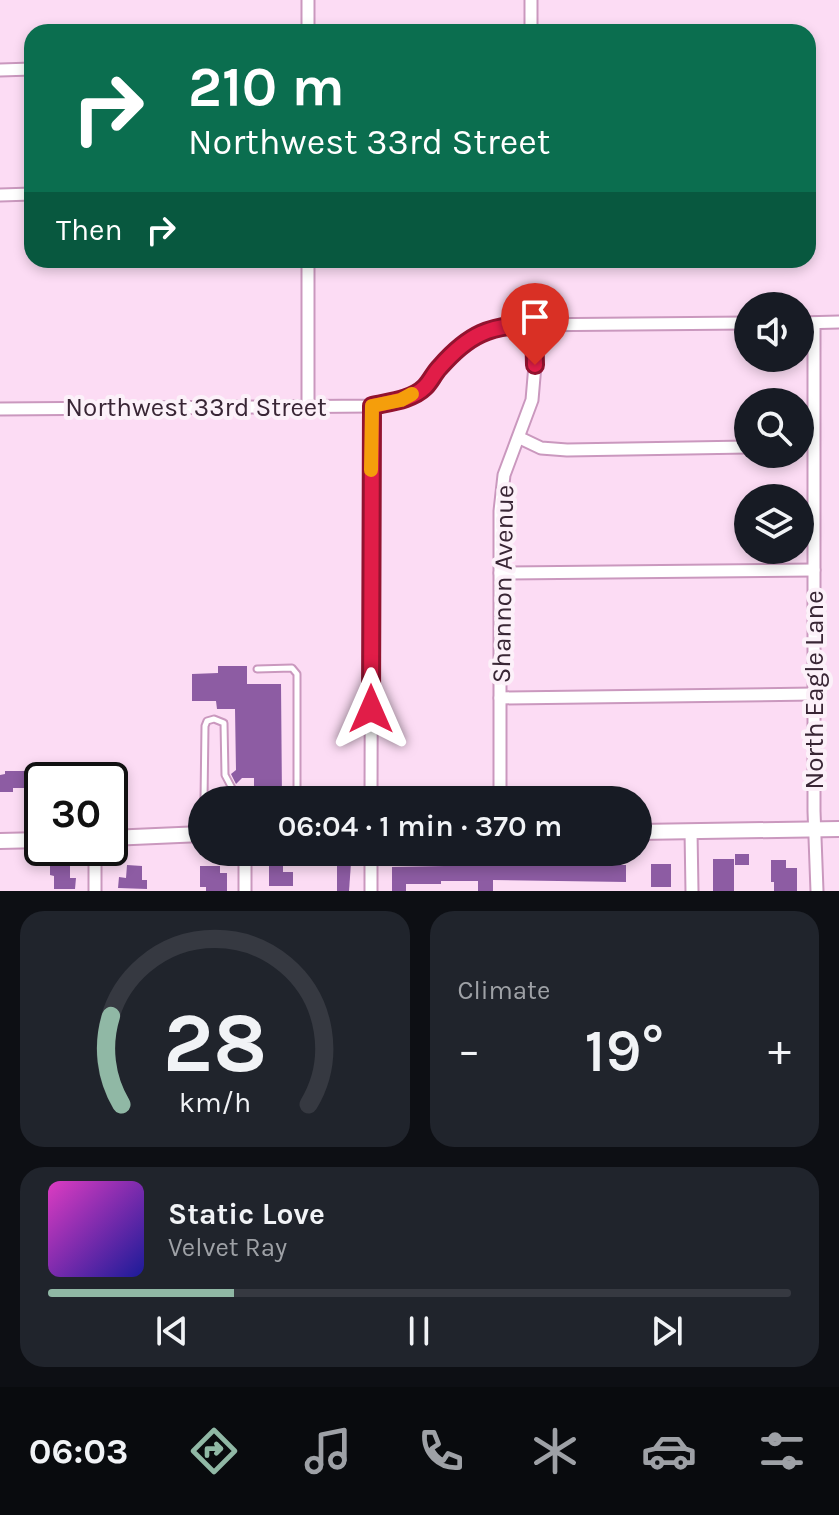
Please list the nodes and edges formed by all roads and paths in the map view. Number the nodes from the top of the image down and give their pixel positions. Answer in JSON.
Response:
{"nodes":[{"id":1,"x":308,"y":0,"type":"edge"},
{"id":2,"x":531,"y":0,"type":"edge"},
{"id":3,"x":308,"y":24,"type":"edge"},
{"id":4,"x":531,"y":24,"type":"edge"},
{"id":5,"x":24,"y":69,"type":"edge"},
{"id":6,"x":0,"y":70,"type":"edge"},
{"id":7,"x":24,"y":194,"type":"edge"},
{"id":8,"x":0,"y":195,"type":"edge"},
{"id":9,"x":308,"y":268,"type":"edge"},
{"id":10,"x":839,"y":322,"type":"edge"},
{"id":11,"x":734,"y":323,"type":"edge"},
{"id":12,"x":814,"y":323,"type":"edge"},
{"id":13,"x":534,"y":325,"type":"junction"},
{"id":14,"x":308,"y":406,"type":"junction"},
{"id":15,"x":372,"y":406,"type":"junction"},
{"id":16,"x":0,"y":409,"type":"edge"},
{"id":17,"x":520,"y":438,"type":"junction"},
{"id":18,"x":734,"y":447,"type":"edge"},
{"id":19,"x":814,"y":468,"type":"edge"},
{"id":20,"x":814,"y":570,"type":"junction"},
{"id":21,"x":500,"y":573,"type":"junction"},
{"id":22,"x":257,"y":669,"type":"dead end"},
{"id":23,"x":815,"y":694,"type":"junction"},
{"id":24,"x":500,"y":698,"type":"junction"},
{"id":25,"x":204,"y":786,"type":"edge"},
{"id":26,"x":231,"y":786,"type":"edge"},
{"id":27,"x":297,"y":786,"type":"edge"},
{"id":28,"x":371,"y":786,"type":"edge"},
{"id":29,"x":500,"y":786,"type":"edge"},
{"id":30,"x":816,"y":828,"type":"junction"},
{"id":31,"x":839,"y":829,"type":"edge"},
{"id":32,"x":691,"y":831,"type":"junction"},
{"id":33,"x":652,"y":832,"type":"edge"},
{"id":34,"x":188,"y":835,"type":"edge"},
{"id":35,"x":128,"y":837,"type":"edge"},
{"id":36,"x":24,"y":840,"type":"edge"},
{"id":37,"x":0,"y":841,"type":"edge"},
{"id":38,"x":95,"y":866,"type":"edge"},
{"id":39,"x":245,"y":866,"type":"edge"},
{"id":40,"x":371,"y":866,"type":"edge"},
{"id":41,"x":95,"y":891,"type":"edge"},
{"id":42,"x":245,"y":891,"type":"edge"},
{"id":43,"x":371,"y":891,"type":"edge"},
{"id":44,"x":692,"y":891,"type":"edge"},
{"id":45,"x":817,"y":891,"type":"edge"}],
"edges":[{"from":1,"to":3,"type":"street"},
{"from":2,"to":4,"type":"street"},
{"from":5,"to":6,"type":"street"},
{"from":7,"to":8,"type":"street"},
{"from":9,"to":14,"type":"street"},
{"from":10,"to":12,"type":"street"},
{"from":11,"to":13,"type":"street","name":"Northwest 33rd Street"},
{"from":13,"to":15,"type":"street","name":"Northwest 33rd Street"},
{"from":13,"to":17,"type":"street","name":"Shannon Avenue"},
{"from":14,"to":15,"type":"street","name":"Northwest 33rd Street"},
{"from":14,"to":16,"type":"street","name":"Northwest 33rd Street"},
{"from":15,"to":28,"type":"street"},
{"from":17,"to":18,"type":"street"},
{"from":17,"to":21,"type":"street","name":"Shannon Avenue"},
{"from":19,"to":20,"type":"street","name":"North Eagle Lane"},
{"from":20,"to":21,"type":"street"},
{"from":20,"to":23,"type":"street","name":"North Eagle Lane"},
{"from":21,"to":24,"type":"street","name":"Shannon Avenue"},
{"from":22,"to":27,"type":"lane"},
{"from":23,"to":24,"type":"street"},
{"from":23,"to":30,"type":"street","name":"North Eagle Lane"},
{"from":24,"to":29,"type":"street","name":"Shannon Avenue"},
{"from":25,"to":26,"type":"lane"},
{"from":30,"to":31,"type":"street"},
{"from":30,"to":32,"type":"street"},
{"from":30,"to":45,"type":"street","name":"North Eagle Lane"},
{"from":32,"to":33,"type":"street"},
{"from":32,"to":44,"type":"street"},
{"from":34,"to":35,"type":"street"},
{"from":36,"to":37,"type":"street"},
{"from":38,"to":41,"type":"street"},
{"from":39,"to":42,"type":"street"},
{"from":40,"to":43,"type":"street"}]}
